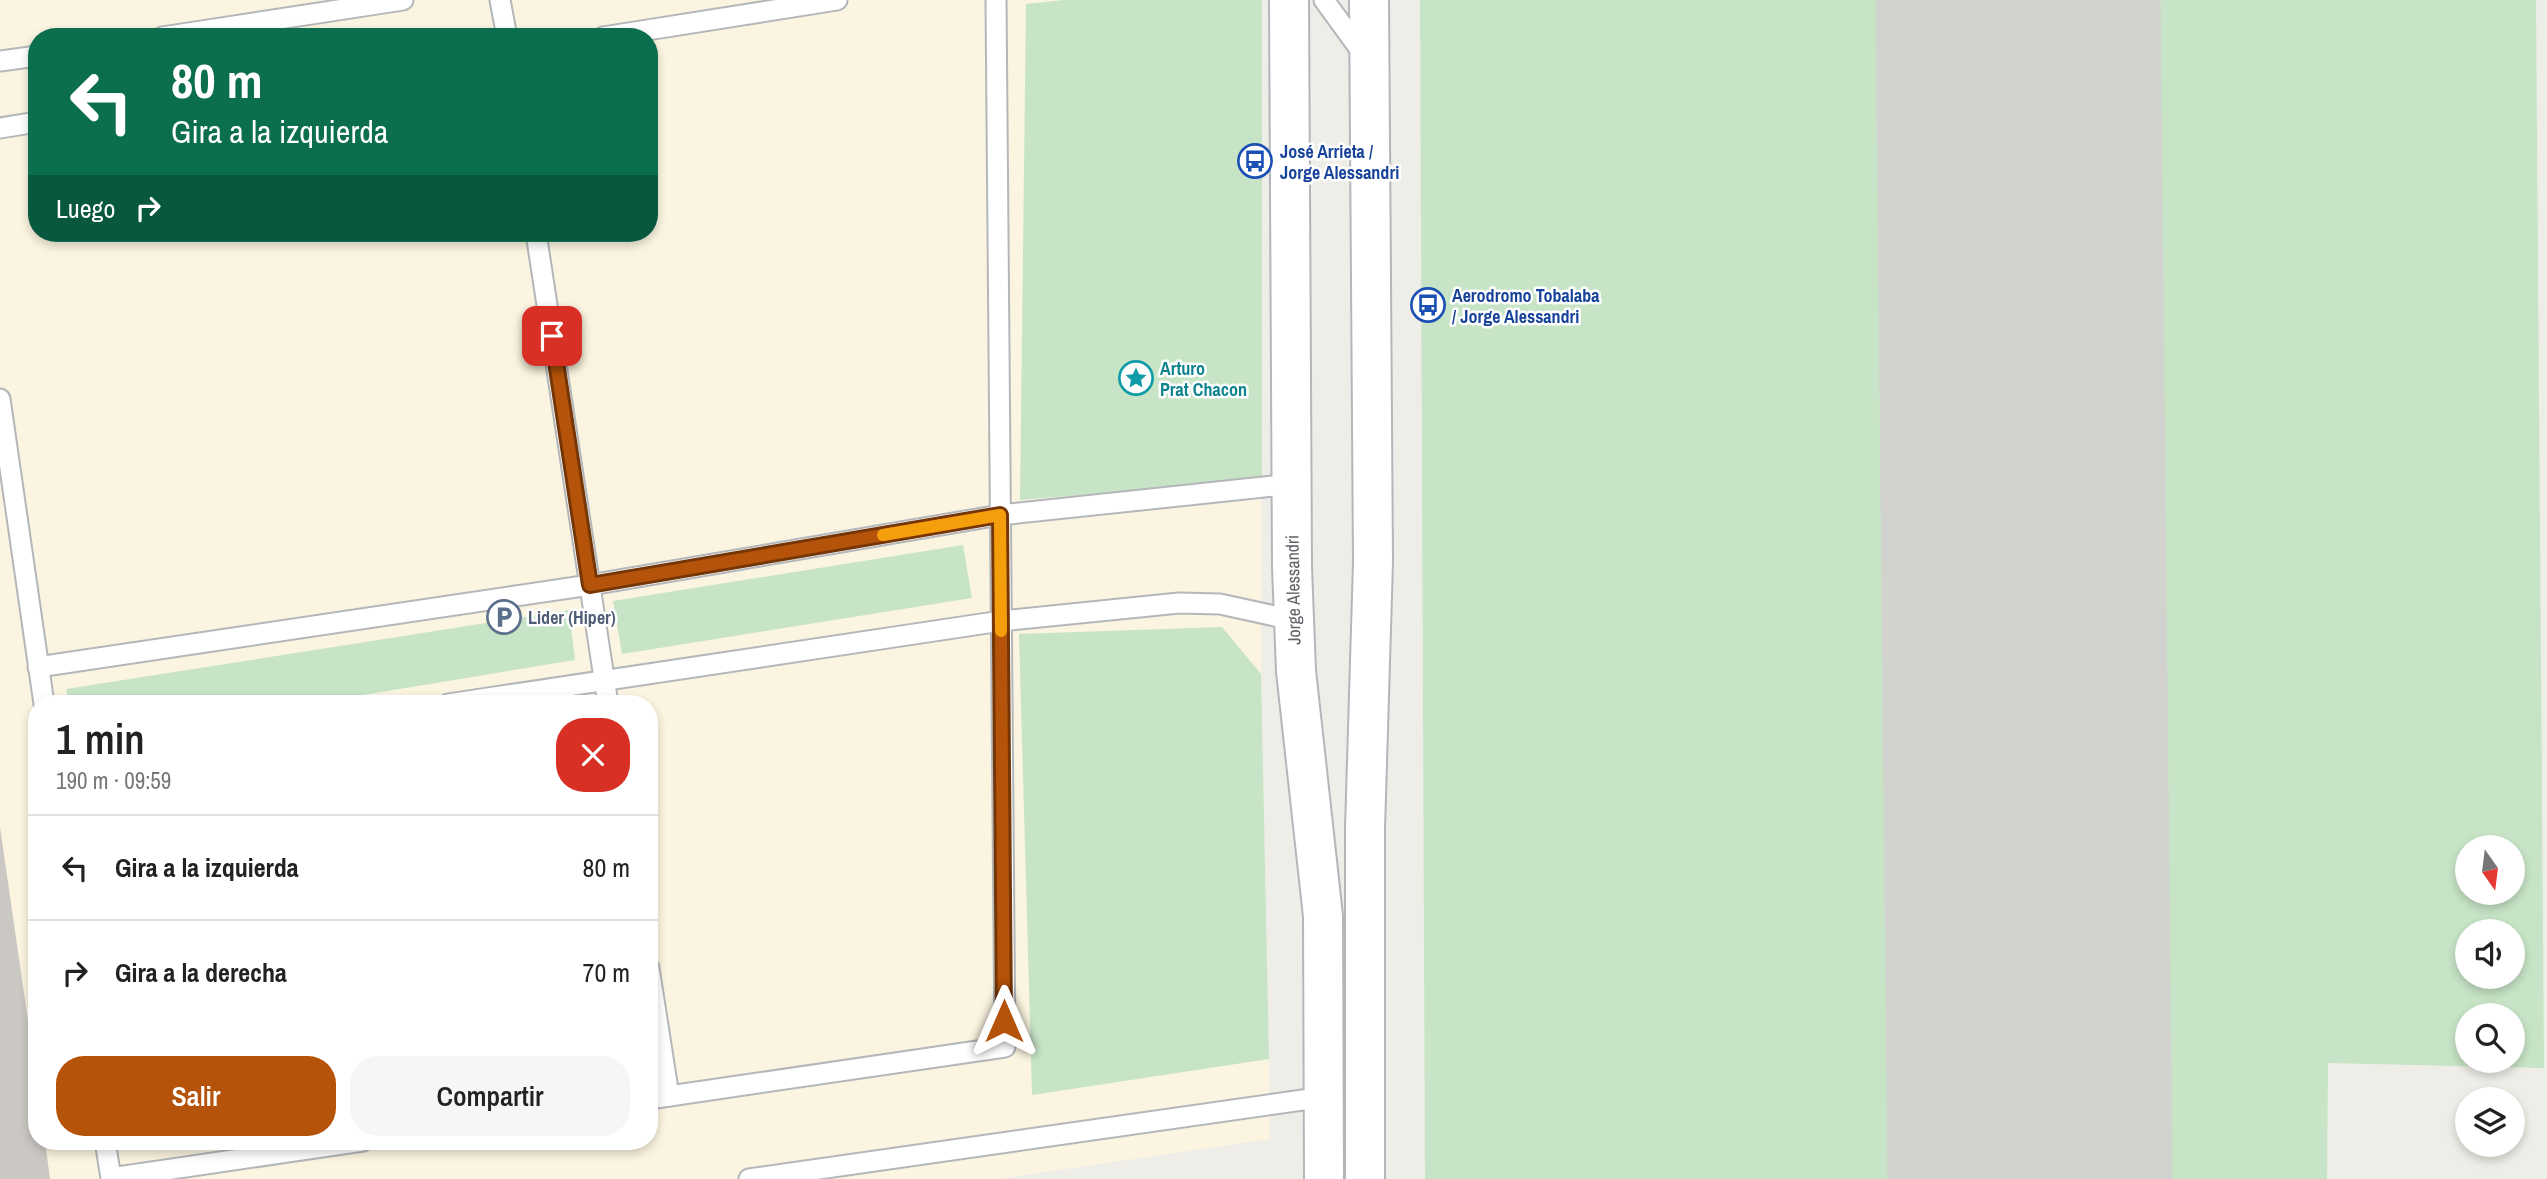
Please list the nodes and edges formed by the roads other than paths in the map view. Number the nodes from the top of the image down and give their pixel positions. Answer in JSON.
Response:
{"nodes":[{"id":1,"x":403,"y":0,"type":"edge"},
{"id":2,"x":500,"y":0,"type":"edge"},
{"id":3,"x":837,"y":0,"type":"edge"},
{"id":4,"x":996,"y":0,"type":"edge"},
{"id":5,"x":1289,"y":0,"type":"edge"},
{"id":6,"x":1324,"y":0,"type":"edge"},
{"id":7,"x":1369,"y":0,"type":"edge"},
{"id":8,"x":221,"y":28,"type":"edge"},
{"id":9,"x":505,"y":28,"type":"edge"},
{"id":10,"x":658,"y":28,"type":"edge"},
{"id":11,"x":28,"y":57,"type":"edge"},
{"id":12,"x":0,"y":61,"type":"edge"},
{"id":13,"x":1369,"y":61,"type":"junction"},
{"id":14,"x":28,"y":123,"type":"edge"},
{"id":15,"x":0,"y":128,"type":"edge"},
{"id":16,"x":537,"y":242,"type":"edge"},
{"id":17,"x":0,"y":399,"type":"edge"},
{"id":18,"x":1292,"y":484,"type":"junction"},
{"id":19,"x":1000,"y":515,"type":"junction"},
{"id":20,"x":590,"y":585,"type":"junction"},
{"id":21,"x":1293,"y":620,"type":"junction"},
{"id":22,"x":1001,"y":621,"type":"junction"},
{"id":23,"x":38,"y":667,"type":"junction"},
{"id":24,"x":605,"y":680,"type":"junction"},
{"id":25,"x":43,"y":695,"type":"edge"},
{"id":26,"x":508,"y":695,"type":"edge"},
{"id":27,"x":607,"y":695,"type":"edge"},
{"id":28,"x":658,"y":1026,"type":"edge"},
{"id":29,"x":669,"y":1096,"type":"junction"},
{"id":30,"x":1324,"y":1097,"type":"junction"},
{"id":31,"x":658,"y":1098,"type":"edge"},
{"id":32,"x":106,"y":1150,"type":"edge"},
{"id":33,"x":302,"y":1150,"type":"edge"},
{"id":34,"x":749,"y":1179,"type":"edge"},
{"id":35,"x":1324,"y":1179,"type":"edge"},
{"id":36,"x":1365,"y":1179,"type":"edge"}],
"edges":[{"from":1,"to":8,"type":"lane"},
{"from":2,"to":9,"type":"lane"},
{"from":3,"to":10,"type":"lane"},
{"from":4,"to":19,"type":"lane"},
{"from":5,"to":18,"type":"main road","name":"Jorge Alessandri"},
{"from":6,"to":13,"type":"lane"},
{"from":7,"to":13,"type":"main road"},
{"from":11,"to":12,"type":"lane"},
{"from":13,"to":36,"type":"main road"},
{"from":14,"to":15,"type":"lane"},
{"from":16,"to":20,"type":"lane"},
{"from":17,"to":23,"type":"lane"},
{"from":18,"to":19,"type":"lane"},
{"from":18,"to":21,"type":"main road","name":"Jorge Alessandri"},
{"from":19,"to":20,"type":"lane"},
{"from":19,"to":22,"type":"lane"},
{"from":20,"to":23,"type":"lane"},
{"from":20,"to":24,"type":"lane"},
{"from":21,"to":22,"type":"lane"},
{"from":21,"to":30,"type":"main road","name":"Jorge Alessandri"},
{"from":22,"to":24,"type":"lane"},
{"from":22,"to":29,"type":"lane"},
{"from":23,"to":25,"type":"lane"},
{"from":24,"to":26,"type":"lane"},
{"from":24,"to":27,"type":"lane"},
{"from":28,"to":29,"type":"lane"},
{"from":29,"to":31,"type":"lane"},
{"from":30,"to":34,"type":"lane"},
{"from":30,"to":35,"type":"main road","name":"Jorge Alessandri"},
{"from":32,"to":33,"type":"lane"}]}
